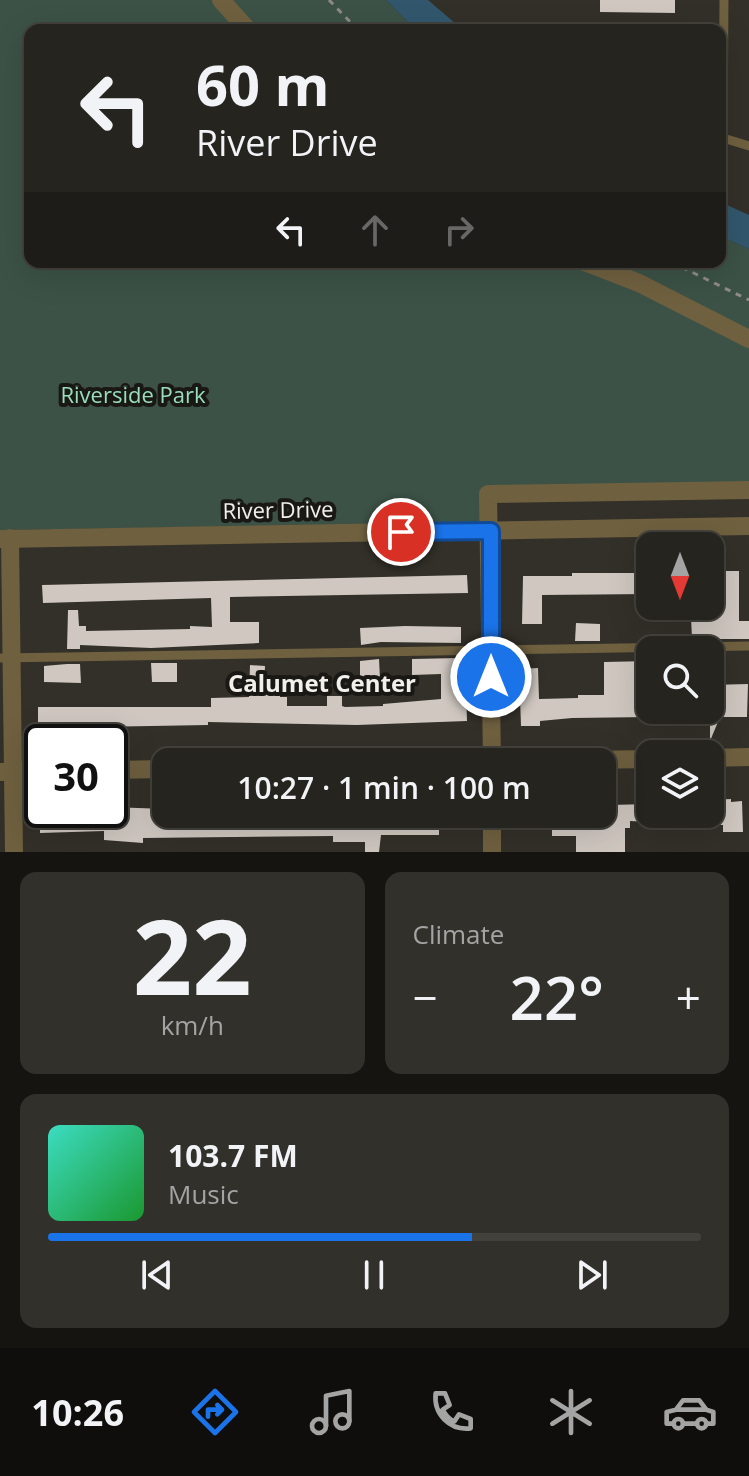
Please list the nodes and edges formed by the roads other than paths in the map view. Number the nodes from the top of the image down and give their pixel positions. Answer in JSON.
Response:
{"nodes":[{"id":1,"x":221,"y":0,"type":"edge"},
{"id":2,"x":724,"y":0,"type":"edge"},
{"id":3,"x":243,"y":24,"type":"edge"},
{"id":4,"x":724,"y":24,"type":"edge"},
{"id":5,"x":726,"y":139,"type":"edge"},
{"id":6,"x":749,"y":146,"type":"edge"},
{"id":7,"x":600,"y":268,"type":"edge"},
{"id":8,"x":749,"y":339,"type":"edge"},
{"id":9,"x":749,"y":490,"type":"edge"},
{"id":10,"x":749,"y":526,"type":"edge"},
{"id":11,"x":491,"y":531,"type":"junction"},
{"id":12,"x":5,"y":538,"type":"edge"},
{"id":13,"x":749,"y":646,"type":"edge"},
{"id":14,"x":491,"y":650,"type":"junction"},
{"id":15,"x":6,"y":658,"type":"edge"},
{"id":16,"x":492,"y":748,"type":"edge"},
{"id":17,"x":749,"y":757,"type":"edge"},
{"id":18,"x":724,"y":758,"type":"edge"},
{"id":19,"x":636,"y":759,"type":"edge"},
{"id":20,"x":616,"y":760,"type":"edge"},
{"id":21,"x":152,"y":769,"type":"edge"},
{"id":22,"x":128,"y":770,"type":"edge"},
{"id":23,"x":6,"y":772,"type":"edge"},
{"id":24,"x":492,"y":828,"type":"edge"},
{"id":25,"x":14,"y":852,"type":"edge"},
{"id":26,"x":492,"y":852,"type":"edge"}],
"edges":[{"from":1,"to":3,"type":"street"},
{"from":2,"to":4,"type":"lane"},
{"from":5,"to":6,"type":"lane"},
{"from":7,"to":8,"type":"street"},
{"from":9,"to":11,"type":"street"},
{"from":10,"to":11,"type":"street","name":"River Drive"},
{"from":11,"to":12,"type":"street","name":"River Drive"},
{"from":11,"to":14,"type":"street"},
{"from":12,"to":15,"type":"street"},
{"from":13,"to":14,"type":"lane"},
{"from":14,"to":15,"type":"lane"},
{"from":14,"to":16,"type":"street"},
{"from":15,"to":23,"type":"street"},
{"from":17,"to":18,"type":"street"},
{"from":19,"to":20,"type":"street"},
{"from":21,"to":22,"type":"street"},
{"from":23,"to":25,"type":"street"},
{"from":24,"to":26,"type":"street"}]}
